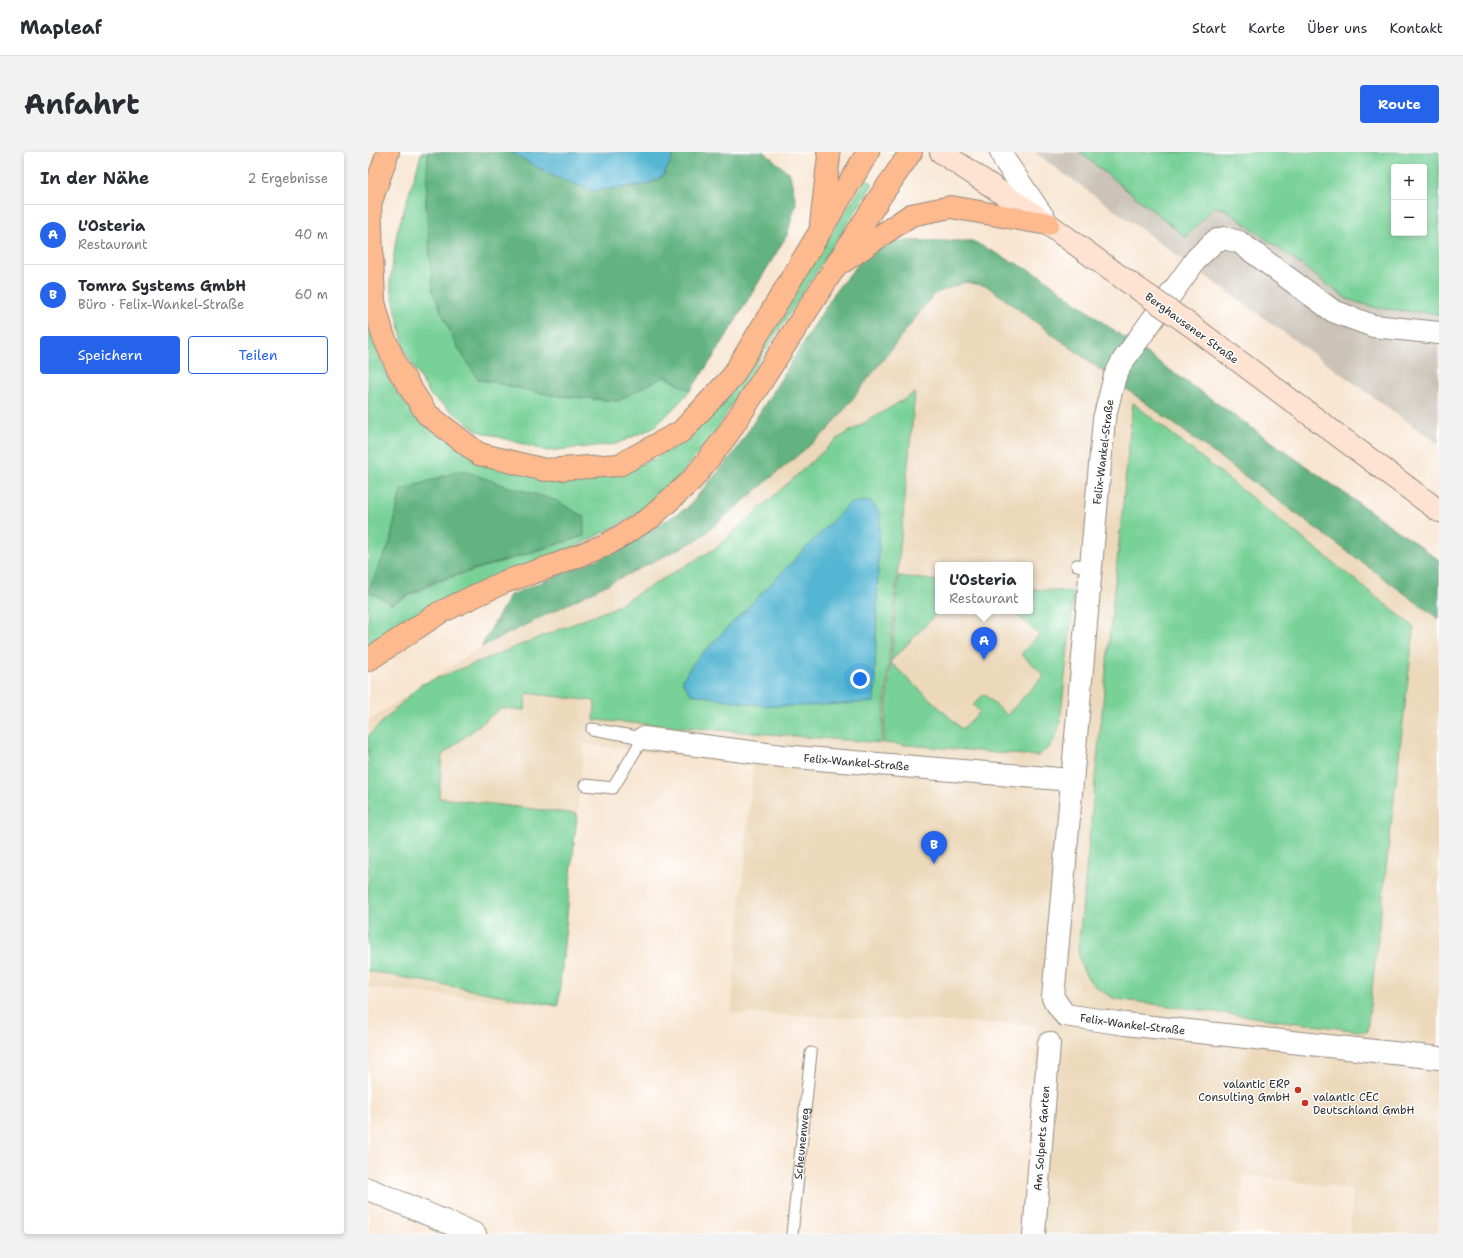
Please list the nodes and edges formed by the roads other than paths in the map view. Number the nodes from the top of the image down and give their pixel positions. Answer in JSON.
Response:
{"nodes":[{"id":1,"x":388,"y":152,"type":"edge"},
{"id":2,"x":828,"y":152,"type":"edge"},
{"id":3,"x":868,"y":152,"type":"edge"},
{"id":4,"x":911,"y":152,"type":"edge"},
{"id":5,"x":941,"y":152,"type":"edge"},
{"id":6,"x":1001,"y":152,"type":"edge"},
{"id":7,"x":369,"y":207,"type":"edge"},
{"id":8,"x":1048,"y":224,"type":"junction"},
{"id":9,"x":820,"y":232,"type":"junction"},
{"id":10,"x":836,"y":266,"type":"junction"},
{"id":11,"x":1439,"y":333,"type":"edge"},
{"id":12,"x":1439,"y":511,"type":"edge"},
{"id":13,"x":368,"y":660,"type":"edge"},
{"id":14,"x":592,"y":729,"type":"dead end"},
{"id":15,"x":643,"y":738,"type":"junction"},
{"id":16,"x":1072,"y":780,"type":"junction"},
{"id":17,"x":585,"y":785,"type":"dead end"},
{"id":18,"x":1049,"y":1043,"type":"dead end"},
{"id":19,"x":811,"y":1053,"type":"dead end"},
{"id":20,"x":1439,"y":1058,"type":"edge"},
{"id":21,"x":368,"y":1189,"type":"edge"},
{"id":22,"x":475,"y":1234,"type":"edge"},
{"id":23,"x":792,"y":1234,"type":"edge"},
{"id":24,"x":1034,"y":1234,"type":"edge"}],
"edges":[{"from":1,"to":7,"type":"highway"},
{"from":2,"to":9,"type":"highway"},
{"from":3,"to":9,"type":"highway"},
{"from":4,"to":10,"type":"highway"},
{"from":5,"to":8,"type":"main road","name":"Berghausener Straße"},
{"from":6,"to":8,"type":"street"},
{"from":7,"to":9,"type":"highway"},
{"from":8,"to":10,"type":"highway"},
{"from":8,"to":12,"type":"main road","name":"Berghausener Straße","bridge":true},
{"from":10,"to":13,"type":"highway"},
{"from":11,"to":16,"type":"street","name":"Felix-Wankel-Straße"},
{"from":14,"to":15,"type":"lane"},
{"from":15,"to":16,"type":"street","name":"Felix-Wankel-Straße"},
{"from":15,"to":17,"type":"lane"},
{"from":16,"to":20,"type":"street","name":"Felix-Wankel-Straße"},
{"from":18,"to":24,"type":"street","name":"Am Solperts Garten"},
{"from":19,"to":23,"type":"lane","name":"Scheunenweg"},
{"from":21,"to":22,"type":"street"}]}
